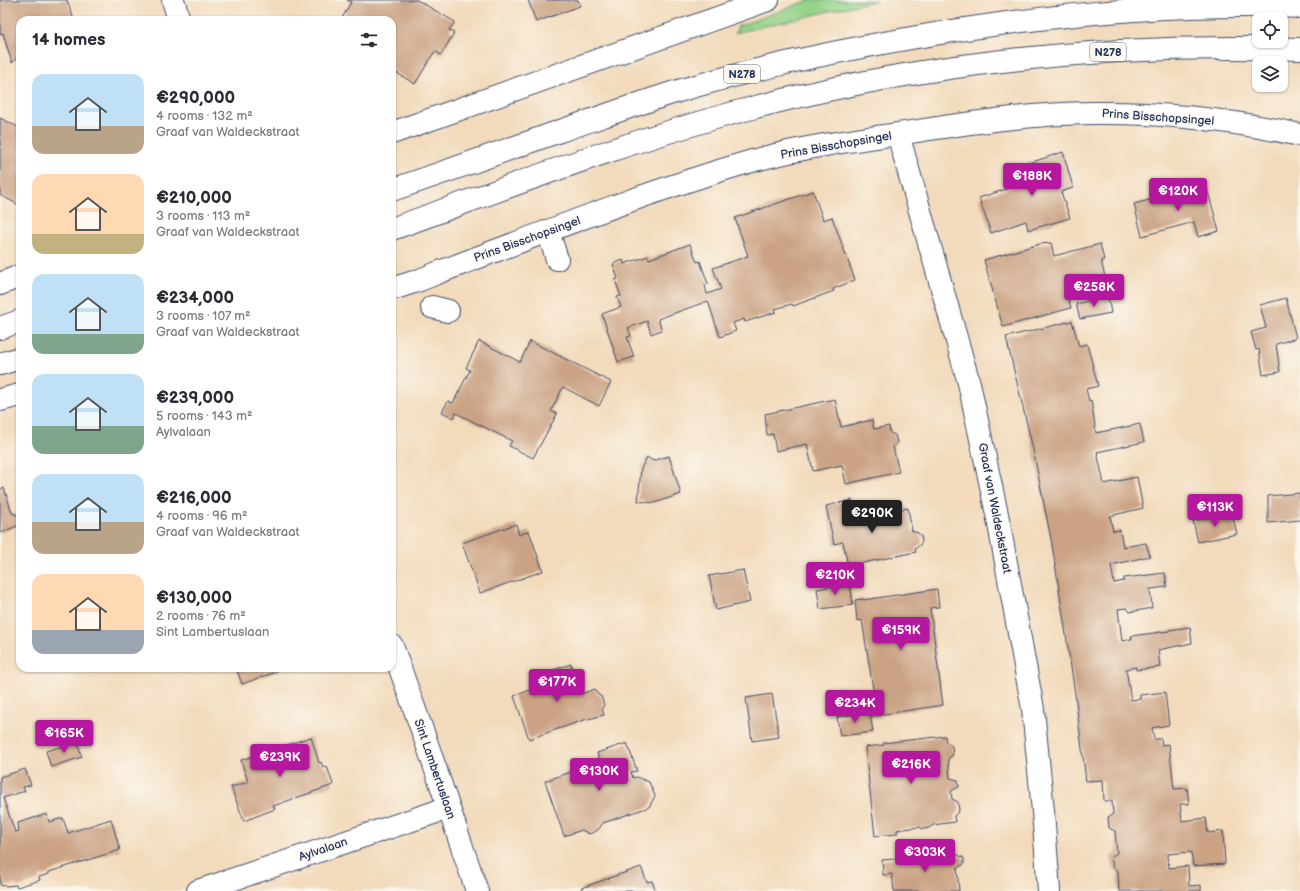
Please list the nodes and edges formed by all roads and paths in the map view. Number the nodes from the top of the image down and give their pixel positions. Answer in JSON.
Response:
{"nodes":[{"id":1,"x":173,"y":0,"type":"edge"},
{"id":2,"x":768,"y":0,"type":"edge"},
{"id":3,"x":1298,"y":7,"type":"edge"},
{"id":4,"x":178,"y":16,"type":"edge"},
{"id":5,"x":1298,"y":49,"type":"edge"},
{"id":6,"x":396,"y":132,"type":"edge"},
{"id":7,"x":898,"y":134,"type":"junction"},
{"id":8,"x":1300,"y":135,"type":"edge"},
{"id":9,"x":396,"y":189,"type":"edge"},
{"id":10,"x":396,"y":228,"type":"edge"},
{"id":11,"x":548,"y":232,"type":"junction"},
{"id":12,"x":557,"y":259,"type":"dead end"},
{"id":13,"x":16,"y":278,"type":"edge"},
{"id":14,"x":0,"y":284,"type":"edge"},
{"id":15,"x":396,"y":288,"type":"edge"},
{"id":16,"x":16,"y":322,"type":"edge"},
{"id":17,"x":0,"y":328,"type":"edge"},
{"id":18,"x":16,"y":359,"type":"edge"},
{"id":19,"x":0,"y":364,"type":"edge"},
{"id":20,"x":16,"y":396,"type":"edge"},
{"id":21,"x":0,"y":400,"type":"edge"},
{"id":22,"x":396,"y":657,"type":"edge"},
{"id":23,"x":448,"y":808,"type":"junction"},
{"id":24,"x":198,"y":891,"type":"edge"},
{"id":25,"x":477,"y":891,"type":"edge"},
{"id":26,"x":1049,"y":891,"type":"edge"}],
"edges":[{"from":1,"to":4,"type":"main road"},
{"from":2,"to":6,"type":"main road"},
{"from":3,"to":9,"type":"main road","number":"N278"},
{"from":5,"to":10,"type":"main road","number":"N278"},
{"from":7,"to":8,"type":"main road","name":"Prins Bisschopsingel"},
{"from":7,"to":11,"type":"main road","name":"Prins Bisschopsingel"},
{"from":7,"to":26,"type":"main road","name":"Graaf van Waldeckstraat"},
{"from":11,"to":12,"type":"main road"},
{"from":11,"to":15,"type":"main road","name":"Prins Bisschopsingel"},
{"from":13,"to":14,"type":"main road"},
{"from":16,"to":17,"type":"main road"},
{"from":18,"to":19,"type":"main road"},
{"from":20,"to":21,"type":"main road"},
{"from":22,"to":23,"type":"main road","name":"Sint Lambertuslaan"},
{"from":23,"to":24,"type":"main road","name":"Aylvalaan"},
{"from":23,"to":25,"type":"main road","name":"Sint Lambertuslaan"}]}
